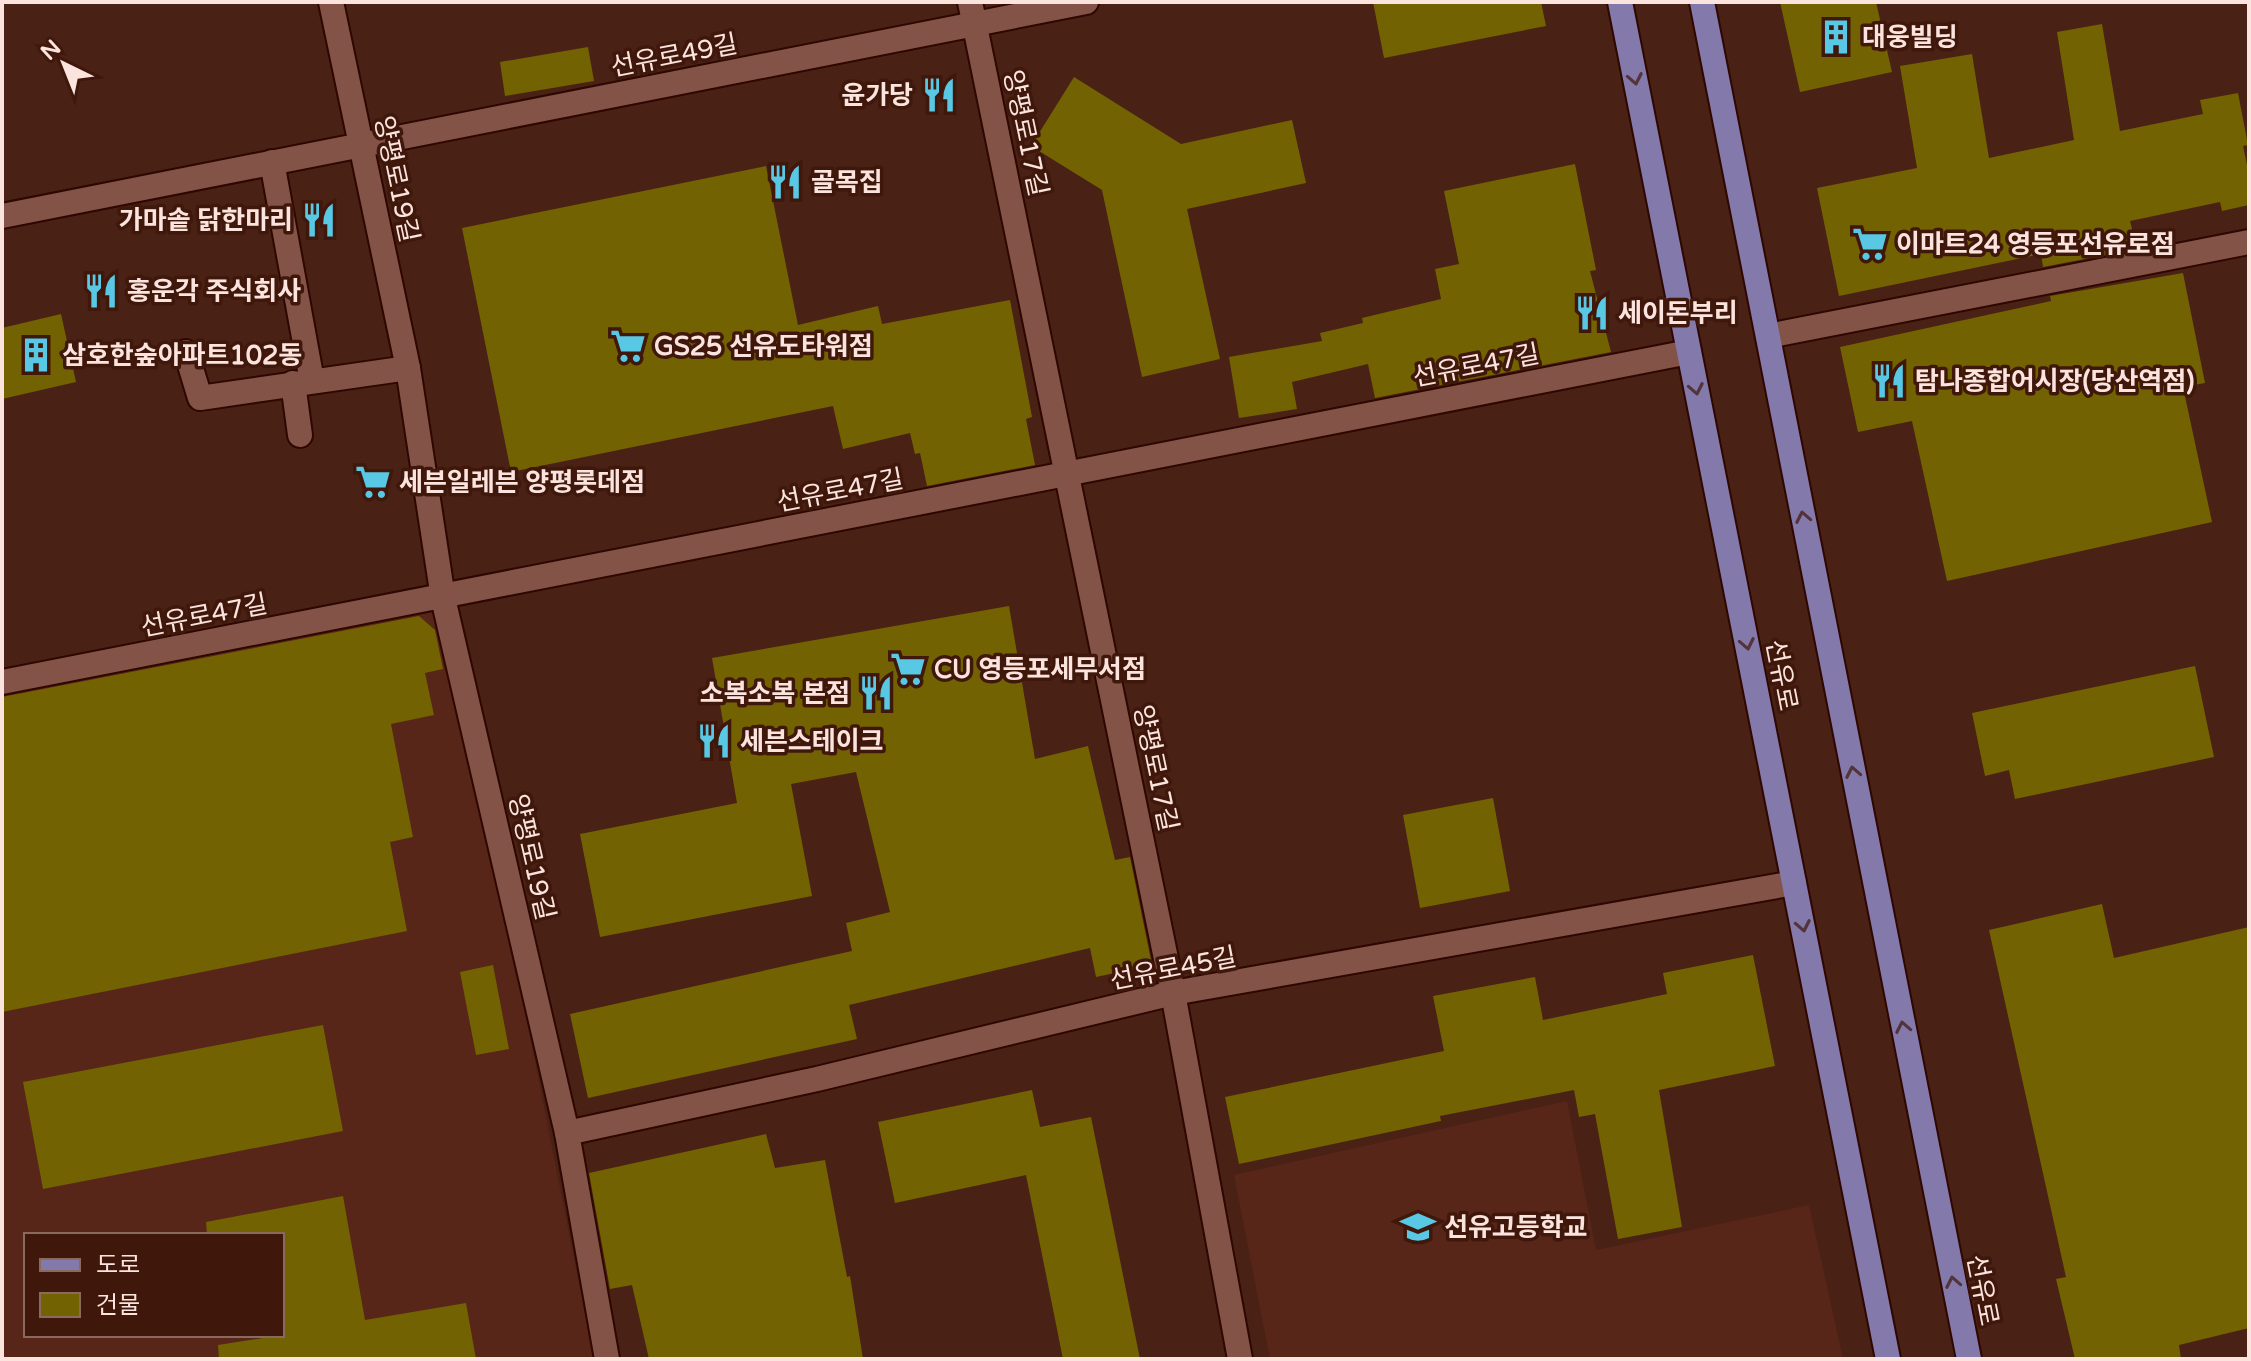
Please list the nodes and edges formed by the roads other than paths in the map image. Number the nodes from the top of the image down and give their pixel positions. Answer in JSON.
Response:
{"nodes":[{"id":1,"x":331,"y":2,"type":"edge"},
{"id":2,"x":1086,"y":2,"type":"edge"},
{"id":3,"x":1620,"y":2,"type":"edge"},
{"id":4,"x":1702,"y":2,"type":"edge"},
{"id":5,"x":973,"y":13,"type":"edge"},
{"id":6,"x":361,"y":145,"type":"junction"},
{"id":7,"x":272,"y":162,"type":"junction"},
{"id":8,"x":2,"y":216,"type":"edge"},
{"id":9,"x":2249,"y":242,"type":"edge"},
{"id":10,"x":1768,"y":336,"type":"junction"},
{"id":11,"x":186,"y":352,"type":"dead end"},
{"id":12,"x":1689,"y":352,"type":"junction"},
{"id":13,"x":408,"y":368,"type":"junction"},
{"id":14,"x":303,"y":382,"type":"junction"},
{"id":15,"x":300,"y":435,"type":"dead end"},
{"id":16,"x":1067,"y":474,"type":"junction"},
{"id":17,"x":443,"y":598,"type":"junction"},
{"id":18,"x":2,"y":682,"type":"edge"},
{"id":19,"x":1794,"y":883,"type":"junction"},
{"id":20,"x":1173,"y":993,"type":"junction"},
{"id":21,"x":567,"y":1133,"type":"junction"},
{"id":22,"x":607,"y":1359,"type":"edge"},
{"id":23,"x":1240,"y":1359,"type":"edge"},
{"id":24,"x":1888,"y":1359,"type":"edge"},
{"id":25,"x":1969,"y":1359,"type":"edge"}],
"edges":[{"from":1,"to":6,"type":"street","name":"양평로19길"},
{"from":2,"to":5,"type":"street","name":"선유로49길"},
{"from":3,"to":12,"type":"main road","name":"선유로","one_way":true},
{"from":4,"to":10,"type":"main road","name":"선유로"},
{"from":5,"to":6,"type":"street","name":"선유로49길"},
{"from":5,"to":16,"type":"street","name":"양평로17길"},
{"from":6,"to":7,"type":"street","name":"선유로49길"},
{"from":6,"to":13,"type":"street","name":"양평로19길"},
{"from":7,"to":8,"type":"street","name":"선유로49길"},
{"from":7,"to":14,"type":"street"},
{"from":9,"to":10,"type":"street"},
{"from":25,"to":10,"type":"main road","name":"선유로","one_way":true},
{"from":11,"to":14,"type":"street"},
{"from":12,"to":16,"type":"street","name":"선유로47길"},
{"from":12,"to":19,"type":"main road","name":"선유로","one_way":true},
{"from":13,"to":14,"type":"street"},
{"from":13,"to":17,"type":"street","name":"양평로19길"},
{"from":14,"to":15,"type":"street"},
{"from":16,"to":17,"type":"street","name":"선유로47길"},
{"from":16,"to":20,"type":"street","name":"양평로17길"},
{"from":17,"to":18,"type":"street","name":"선유로47길"},
{"from":17,"to":21,"type":"street","name":"양평로19길"},
{"from":19,"to":20,"type":"street","name":"선유로45길"},
{"from":19,"to":24,"type":"main road","name":"선유로","one_way":true},
{"from":20,"to":21,"type":"street","name":"선유로45길"},
{"from":20,"to":23,"type":"street","name":"양평로17길"},
{"from":21,"to":22,"type":"street","name":"양평로19길"}]}
